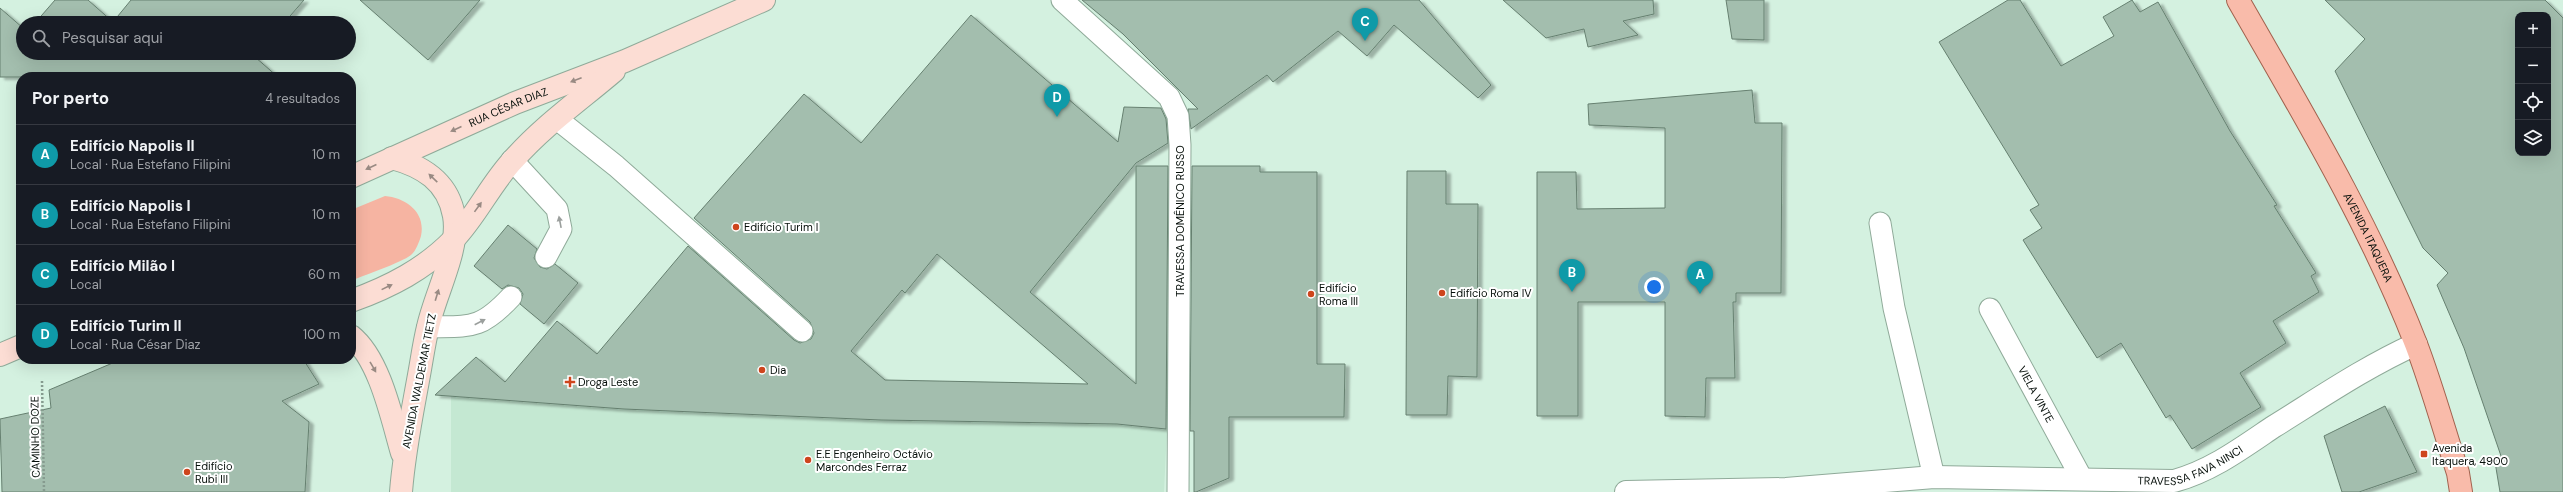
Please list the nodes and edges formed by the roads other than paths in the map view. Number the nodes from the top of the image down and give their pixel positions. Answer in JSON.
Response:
{"nodes":[{"id":1,"x":764,"y":0,"type":"edge"},
{"id":2,"x":1062,"y":0,"type":"edge"},
{"id":3,"x":2238,"y":0,"type":"edge"},
{"id":4,"x":626,"y":61,"type":"junction"},
{"id":5,"x":557,"y":119,"type":"junction"},
{"id":6,"x":392,"y":158,"type":"junction"},
{"id":7,"x":512,"y":160,"type":"junction"},
{"id":8,"x":356,"y":175,"type":"edge"},
{"id":9,"x":1880,"y":223,"type":"dead end"},
{"id":10,"x":454,"y":238,"type":"junction"},
{"id":11,"x":546,"y":257,"type":"dead end"},
{"id":12,"x":511,"y":297,"type":"dead end"},
{"id":13,"x":356,"y":299,"type":"edge"},
{"id":14,"x":1990,"y":309,"type":"dead end"},
{"id":15,"x":428,"y":327,"type":"junction"},
{"id":16,"x":802,"y":331,"type":"dead end"},
{"id":17,"x":356,"y":340,"type":"edge"},
{"id":18,"x":2416,"y":344,"type":"junction"},
{"id":19,"x":16,"y":348,"type":"edge"},
{"id":20,"x":0,"y":355,"type":"edge"},
{"id":21,"x":403,"y":456,"type":"junction"},
{"id":22,"x":1934,"y":477,"type":"junction"},
{"id":23,"x":2082,"y":479,"type":"junction"},
{"id":24,"x":401,"y":492,"type":"edge"},
{"id":25,"x":1178,"y":492,"type":"edge"},
{"id":26,"x":1626,"y":492,"type":"edge"},
{"id":27,"x":2461,"y":492,"type":"edge"}],
"edges":[{"from":1,"to":4,"type":"street","name":"RUA CÉSAR DIAZ"},
{"from":2,"to":25,"type":"lane","name":"TRAVESSA DOMÊNICO RUSSO"},
{"from":3,"to":18,"type":"main road","name":"AVENIDA ITAQUERA"},
{"from":4,"to":5,"type":"street","name":"RUA CÉSAR DIAZ"},
{"from":4,"to":6,"type":"street","name":"RUA CÉSAR DIAZ","one_way":true},
{"from":5,"to":7,"type":"street","name":"RUA CÉSAR DIAZ"},
{"from":5,"to":16,"type":"lane"},
{"from":6,"to":8,"type":"street","one_way":true},
{"from":10,"to":6,"type":"street","one_way":true},
{"from":10,"to":7,"type":"street","name":"RUA CÉSAR DIAZ","one_way":true},
{"from":11,"to":7,"type":"lane","one_way":true},
{"from":9,"to":22,"type":"lane"},
{"from":13,"to":10,"type":"street","one_way":true},
{"from":15,"to":10,"type":"street","name":"AVENIDA WALDEMAR TIETZ","one_way":true},
{"from":15,"to":12,"type":"lane","one_way":true},
{"from":14,"to":23,"type":"lane","name":"VIELA VINTE"},
{"from":15,"to":21,"type":"street","name":"AVENIDA WALDEMAR TIETZ"},
{"from":17,"to":21,"type":"street","name":"AVENIDA WALDEMAR TIETZ","one_way":true},
{"from":18,"to":23,"type":"street","name":"TRAVESSA FAVA NINCI"},
{"from":18,"to":27,"type":"main road","name":"AVENIDA ITAQUERA"},
{"from":19,"to":20,"type":"street"},
{"from":21,"to":24,"type":"street","name":"AVENIDA WALDEMAR TIETZ"},
{"from":22,"to":23,"type":"street","name":"TRAVESSA FAVA NINCI"},
{"from":22,"to":26,"type":"street","name":"TRAVESSA FAVA NINCI"}]}
